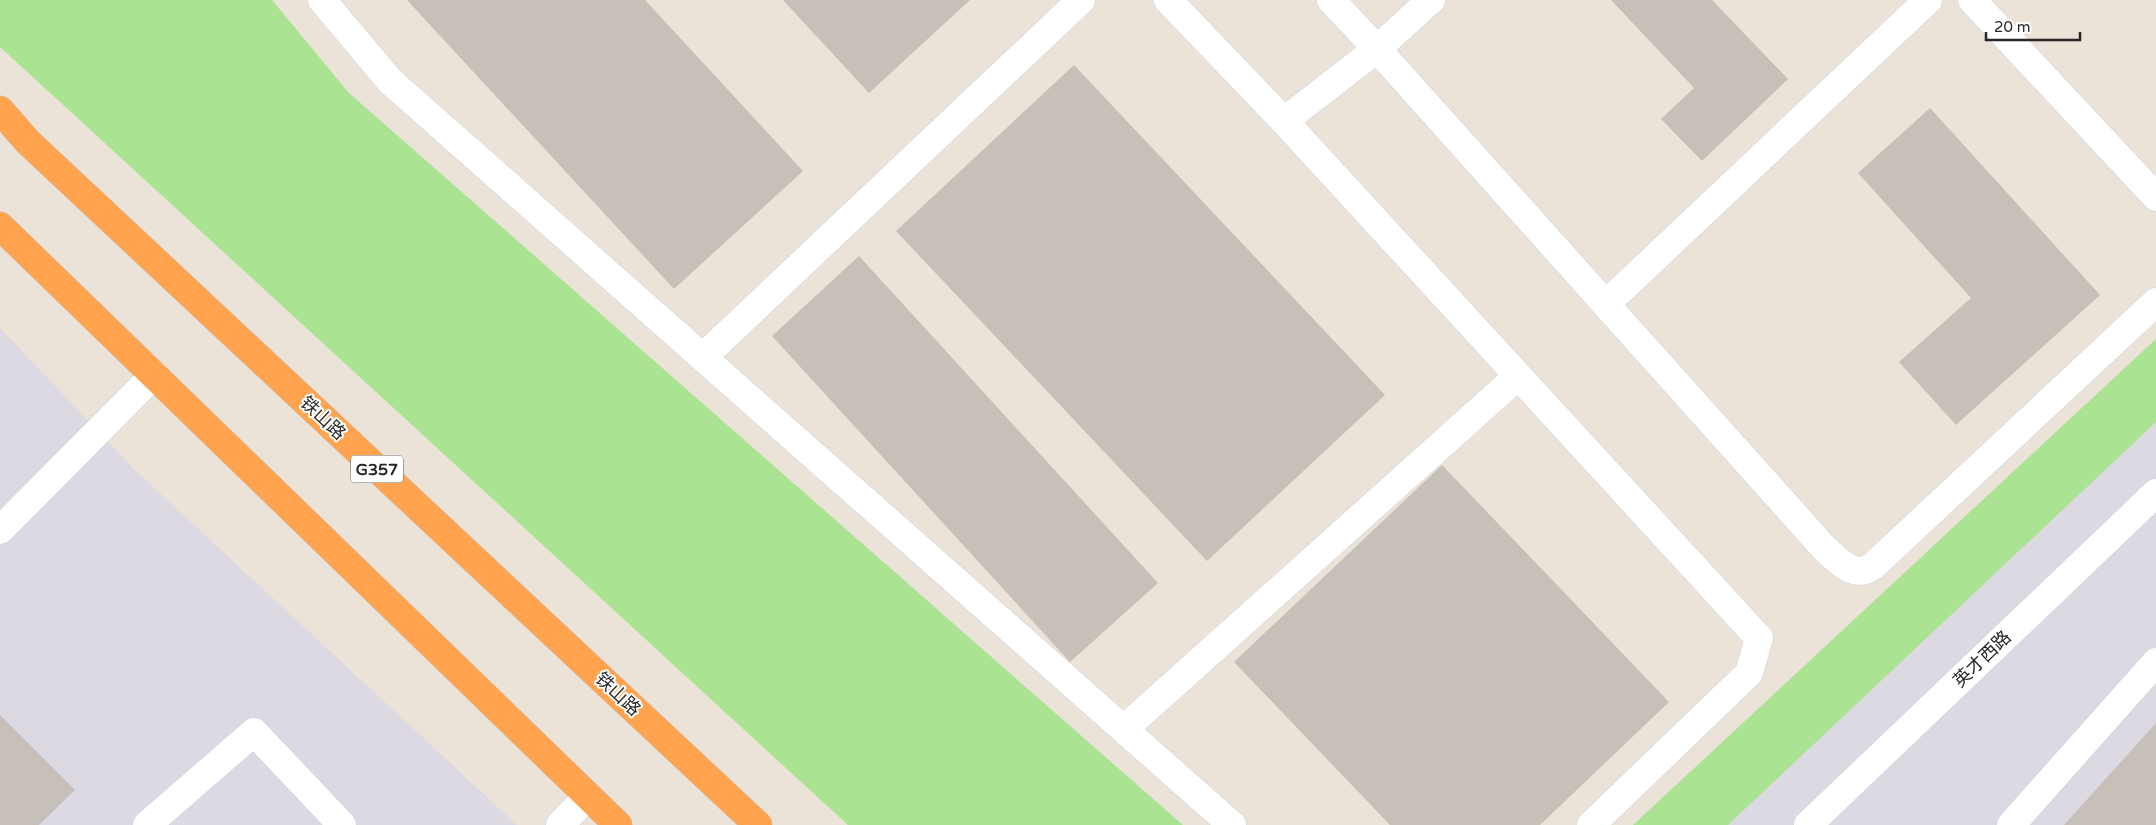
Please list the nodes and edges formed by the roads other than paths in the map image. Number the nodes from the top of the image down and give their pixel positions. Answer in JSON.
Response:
{"nodes":[{"id":1,"x":322,"y":0,"type":"edge"},
{"id":2,"x":1082,"y":0,"type":"edge"},
{"id":3,"x":1168,"y":0,"type":"edge"},
{"id":4,"x":1331,"y":0,"type":"edge"},
{"id":5,"x":1431,"y":0,"type":"edge"},
{"id":6,"x":1928,"y":0,"type":"edge"},
{"id":7,"x":1972,"y":0,"type":"edge"},
{"id":8,"x":1377,"y":49,"type":"junction"},
{"id":9,"x":0,"y":110,"type":"edge"},
{"id":10,"x":1284,"y":121,"type":"junction"},
{"id":11,"x":2156,"y":197,"type":"edge"},
{"id":12,"x":0,"y":226,"type":"edge"},
{"id":13,"x":2156,"y":302,"type":"edge"},
{"id":14,"x":1606,"y":304,"type":"junction"},
{"id":15,"x":703,"y":357,"type":"junction"},
{"id":16,"x":154,"y":376,"type":"junction"},
{"id":17,"x":1518,"y":376,"type":"junction"},
{"id":18,"x":2156,"y":493,"type":"edge"},
{"id":19,"x":0,"y":530,"type":"edge"},
{"id":20,"x":2156,"y":662,"type":"edge"},
{"id":21,"x":1124,"y":729,"type":"junction"},
{"id":22,"x":588,"y":796,"type":"junction"},
{"id":23,"x":147,"y":825,"type":"edge"},
{"id":24,"x":342,"y":825,"type":"edge"},
{"id":25,"x":560,"y":825,"type":"edge"},
{"id":26,"x":618,"y":825,"type":"edge"},
{"id":27,"x":758,"y":825,"type":"edge"},
{"id":28,"x":1232,"y":825,"type":"edge"},
{"id":29,"x":1591,"y":825,"type":"edge"},
{"id":30,"x":1808,"y":825,"type":"edge"},
{"id":31,"x":2011,"y":825,"type":"edge"}],
"edges":[{"from":1,"to":15,"type":"street"},
{"from":2,"to":15,"type":"street"},
{"from":3,"to":10,"type":"street"},
{"from":4,"to":8,"type":"street"},
{"from":5,"to":8,"type":"street"},
{"from":6,"to":14,"type":"street"},
{"from":7,"to":11,"type":"street"},
{"from":8,"to":10,"type":"street"},
{"from":8,"to":14,"type":"street"},
{"from":9,"to":27,"type":"highway","name":"铁山路","number":"G357"},
{"from":10,"to":17,"type":"street"},
{"from":12,"to":16,"type":"highway"},
{"from":13,"to":14,"type":"street"},
{"from":15,"to":21,"type":"street"},
{"from":16,"to":19,"type":"street"},
{"from":16,"to":22,"type":"highway"},
{"from":17,"to":21,"type":"street"},
{"from":17,"to":29,"type":"street"},
{"from":18,"to":30,"type":"street","name":"英才西路"},
{"from":20,"to":31,"type":"street"},
{"from":21,"to":28,"type":"street"},
{"from":22,"to":25,"type":"street"},
{"from":22,"to":26,"type":"highway"},
{"from":23,"to":24,"type":"street"}]}
